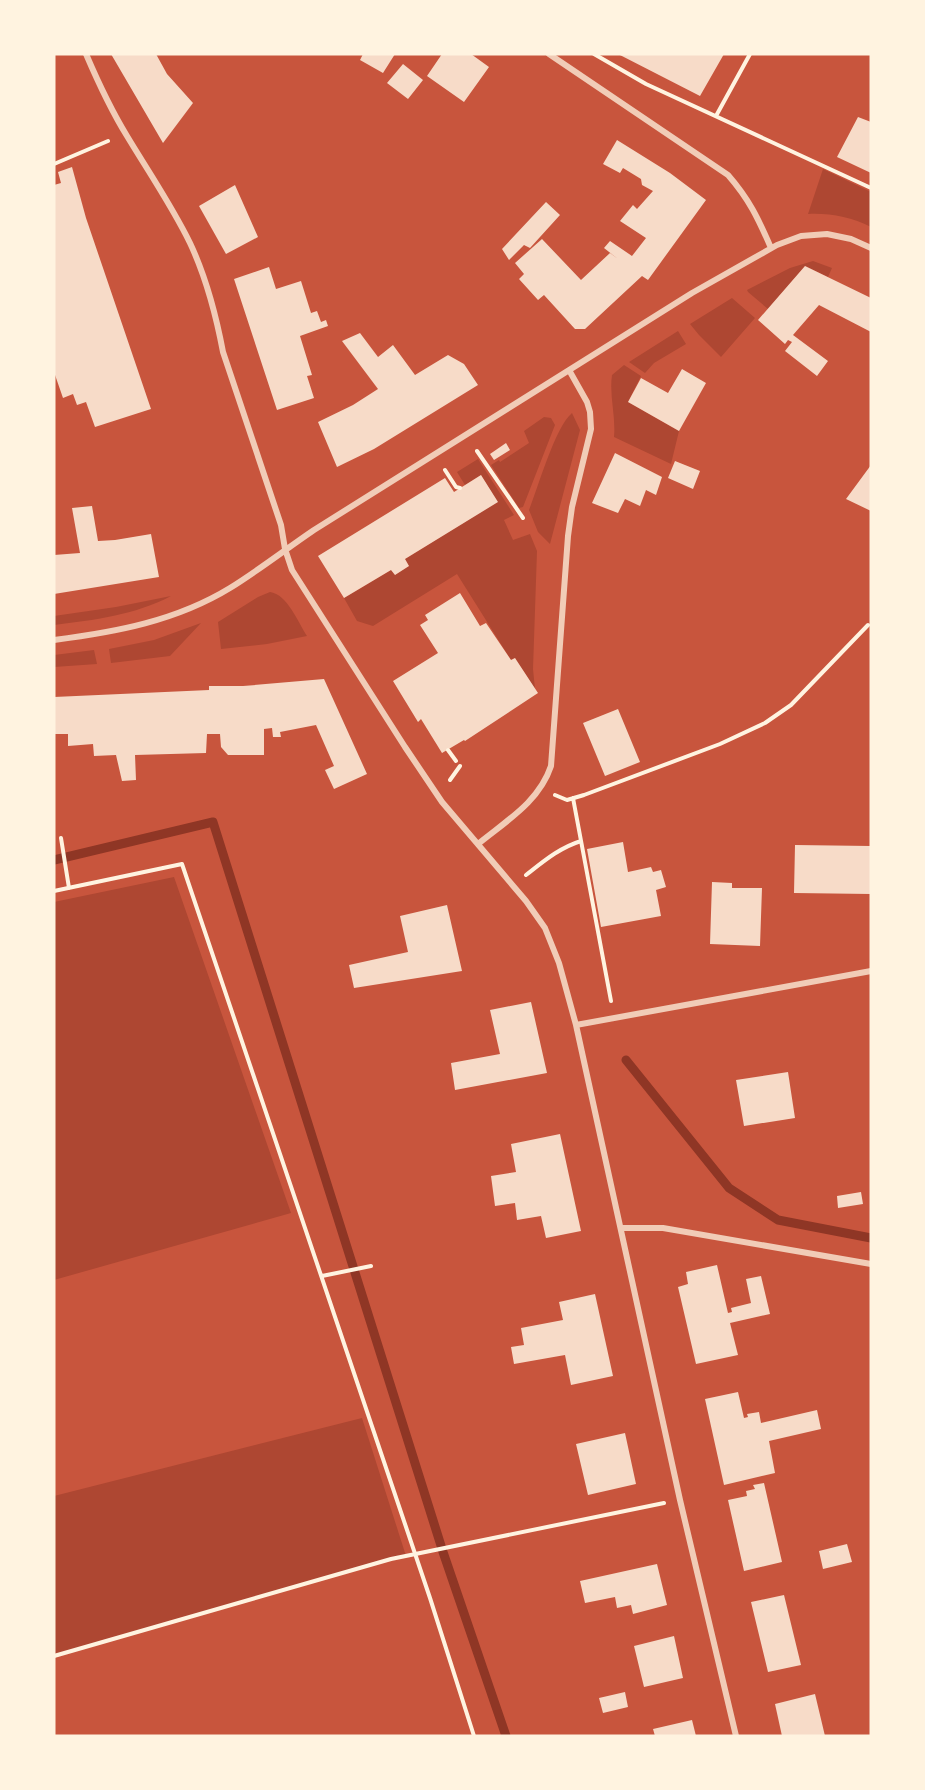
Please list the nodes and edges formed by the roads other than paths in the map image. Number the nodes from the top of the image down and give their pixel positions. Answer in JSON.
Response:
{"nodes":[{"id":1,"x":86,"y":54,"type":"edge"},
{"id":2,"x":549,"y":54,"type":"edge"},
{"id":3,"x":771,"y":248,"type":"junction"},
{"id":4,"x":871,"y":248,"type":"edge"},
{"id":5,"x":569,"y":370,"type":"junction"},
{"id":6,"x":285,"y":549,"type":"junction"},
{"id":7,"x":54,"y":640,"type":"edge"},
{"id":8,"x":478,"y":844,"type":"junction"},
{"id":9,"x":871,"y":971,"type":"edge"},
{"id":10,"x":576,"y":1025,"type":"junction"},
{"id":11,"x":621,"y":1228,"type":"junction"},
{"id":12,"x":871,"y":1264,"type":"edge"},
{"id":13,"x":736,"y":1736,"type":"edge"}],
"edges":[{"from":1,"to":6,"type":"street"},
{"from":2,"to":3,"type":"street"},
{"from":3,"to":4,"type":"street"},
{"from":3,"to":5,"type":"street"},
{"from":5,"to":6,"type":"street"},
{"from":5,"to":8,"type":"street"},
{"from":6,"to":7,"type":"street"},
{"from":6,"to":8,"type":"street"},
{"from":8,"to":10,"type":"street"},
{"from":9,"to":10,"type":"street"},
{"from":10,"to":11,"type":"street"},
{"from":11,"to":12,"type":"street"},
{"from":11,"to":13,"type":"street"}]}
